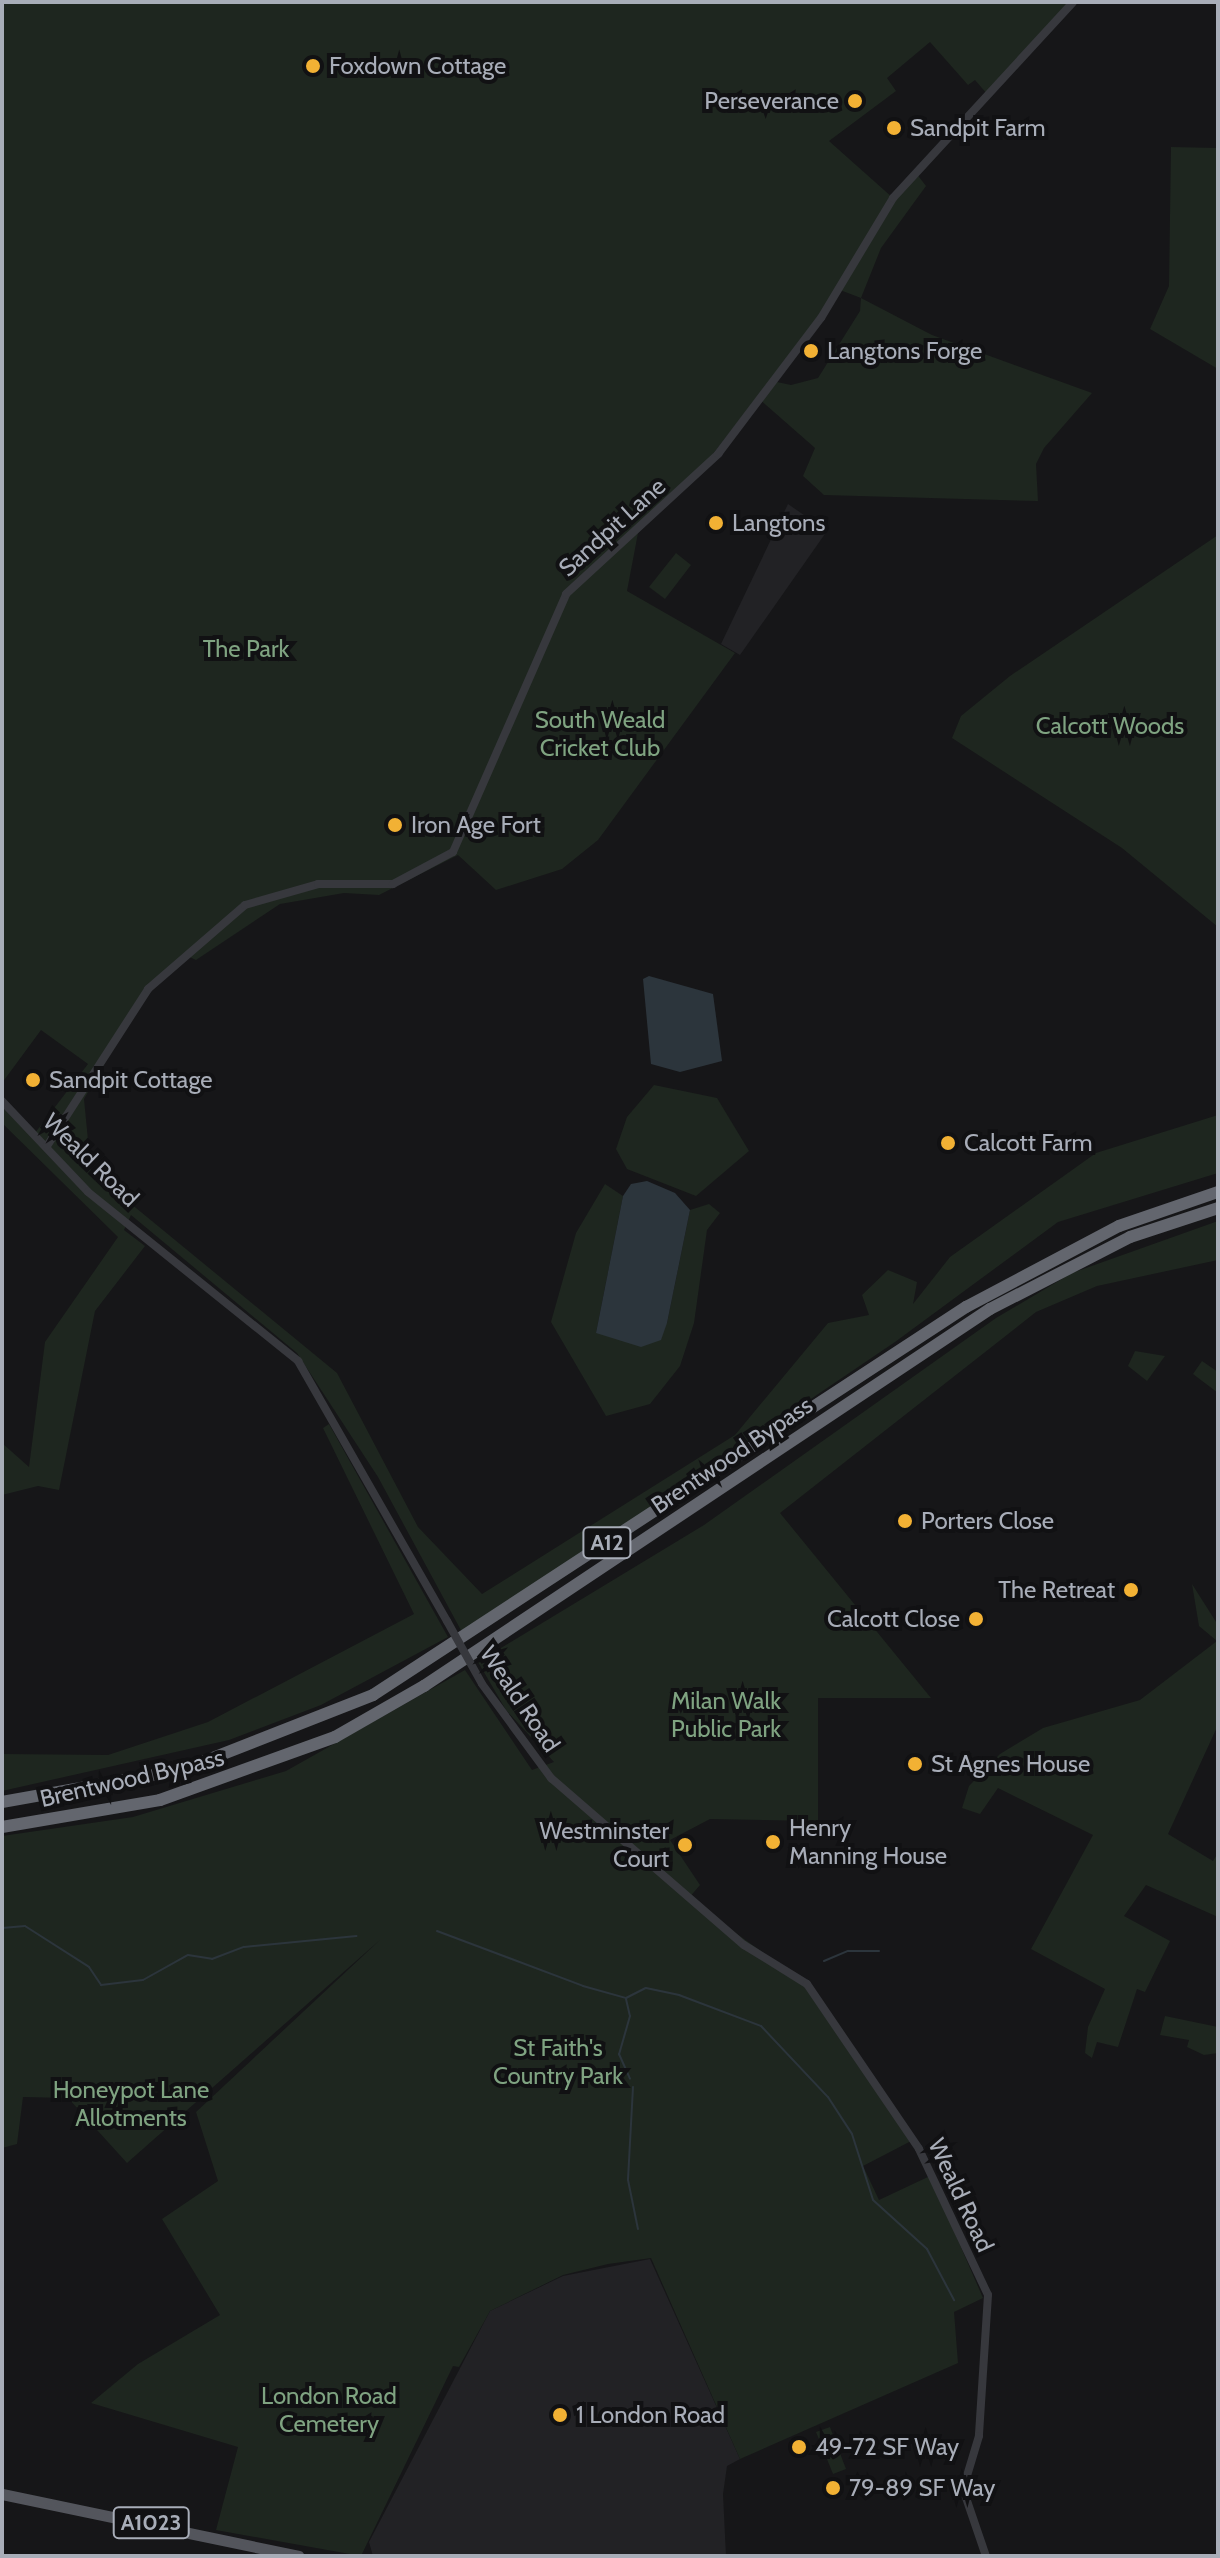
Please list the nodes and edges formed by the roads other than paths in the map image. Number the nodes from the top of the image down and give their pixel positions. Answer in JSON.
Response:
{"nodes":[{"id":1,"x":1073,"y":2,"type":"edge"},
{"id":2,"x":2,"y":1101,"type":"edge"},
{"id":3,"x":47,"y":1146,"type":"junction"},
{"id":4,"x":1218,"y":1192,"type":"edge"},
{"id":5,"x":1218,"y":1208,"type":"edge"},
{"id":6,"x":2,"y":1802,"type":"edge"},
{"id":7,"x":2,"y":1827,"type":"edge"},
{"id":8,"x":2,"y":2494,"type":"edge"},
{"id":9,"x":299,"y":2556,"type":"edge"},
{"id":10,"x":986,"y":2556,"type":"edge"}],
"edges":[{"from":1,"to":3,"type":"street","name":"Sandpit Lane"},
{"from":2,"to":3,"type":"street","name":"Weald Road"},
{"from":3,"to":10,"type":"street","name":"Weald Road","bridge":true},
{"from":4,"to":6,"type":"highway","name":"Brentwood Bypass","number":"A12"},
{"from":5,"to":7,"type":"highway","name":"Brentwood Bypass","number":"A12"},
{"from":8,"to":9,"type":"main road","number":"A1023"}]}
